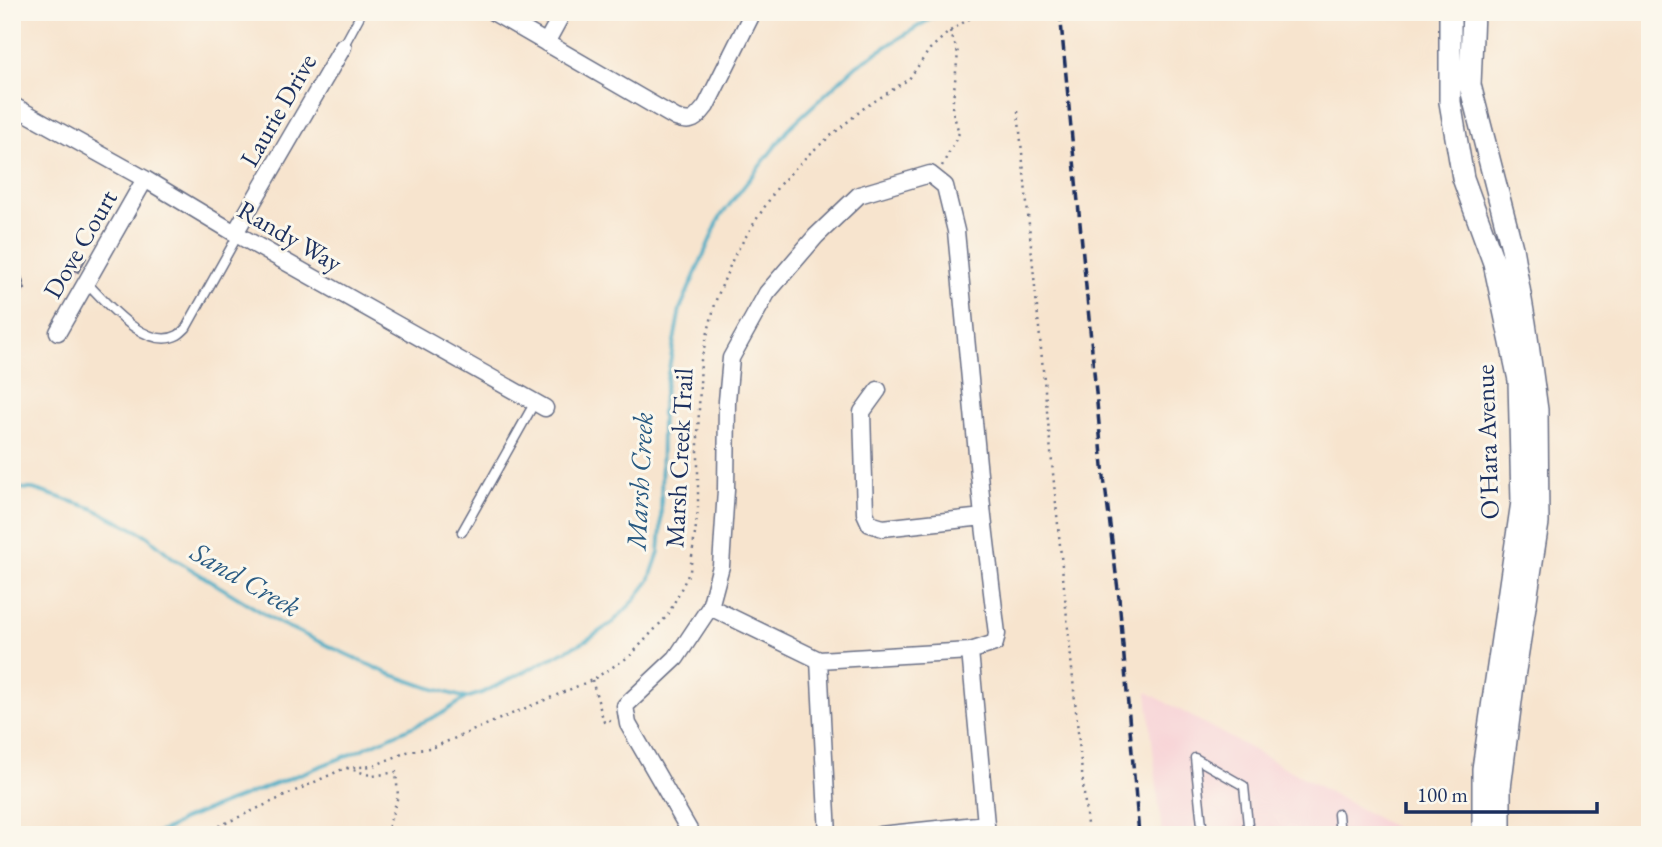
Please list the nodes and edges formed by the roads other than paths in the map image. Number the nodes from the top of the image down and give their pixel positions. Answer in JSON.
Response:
{"nodes":[{"id":1,"x":362,"y":12,"type":"edge"},
{"id":2,"x":492,"y":12,"type":"edge"},
{"id":3,"x":563,"y":12,"type":"edge"},
{"id":4,"x":753,"y":12,"type":"edge"},
{"id":5,"x":1450,"y":12,"type":"edge"},
{"id":6,"x":1474,"y":12,"type":"edge"},
{"id":7,"x":546,"y":43,"type":"junction"},
{"id":8,"x":343,"y":47,"type":"joint"},
{"id":9,"x":12,"y":105,"type":"edge"},
{"id":10,"x":145,"y":179,"type":"junction"},
{"id":11,"x":237,"y":234,"type":"junction"},
{"id":12,"x":86,"y":282,"type":"junction"},
{"id":13,"x":58,"y":332,"type":"dead end"},
{"id":14,"x":878,"y":390,"type":"dead end"},
{"id":15,"x":540,"y":405,"type":"joint"},
{"id":16,"x":983,"y":517,"type":"junction"},
{"id":17,"x":462,"y":532,"type":"dead end"},
{"id":18,"x":710,"y":607,"type":"junction"},
{"id":19,"x":970,"y":651,"type":"junction"},
{"id":20,"x":819,"y":660,"type":"junction"},
{"id":21,"x":1338,"y":814,"type":"dead end"},
{"id":22,"x":688,"y":829,"type":"edge"},
{"id":23,"x":987,"y":829,"type":"edge"},
{"id":24,"x":828,"y":835,"type":"edge"},
{"id":25,"x":880,"y":835,"type":"edge"},
{"id":26,"x":1203,"y":835,"type":"edge"},
{"id":27,"x":1249,"y":835,"type":"edge"},
{"id":28,"x":1340,"y":835,"type":"edge"},
{"id":29,"x":1483,"y":835,"type":"edge"},
{"id":30,"x":1500,"y":835,"type":"edge"}],
"edges":[{"from":1,"to":8,"type":"lane"},
{"from":2,"to":7,"type":"street"},
{"from":3,"to":7,"type":"street"},
{"from":4,"to":7,"type":"street"},
{"from":5,"to":29,"type":"street","name":"O'Hara Avenue"},
{"from":6,"to":30,"type":"street","name":"O'Hara Avenue"},
{"from":8,"to":11,"type":"street","name":"Laurie Drive"},
{"from":9,"to":10,"type":"street","name":"Randy Way"},
{"from":10,"to":11,"type":"street","name":"Randy Way"},
{"from":10,"to":12,"type":"street","name":"Dove Court"},
{"from":11,"to":12,"type":"lane"},
{"from":11,"to":15,"type":"street","name":"Randy Way"},
{"from":12,"to":13,"type":"street","name":"Dove Court"},
{"from":14,"to":16,"type":"street"},
{"from":15,"to":17,"type":"lane"},
{"from":16,"to":18,"type":"street"},
{"from":16,"to":19,"type":"street"},
{"from":18,"to":20,"type":"street"},
{"from":18,"to":22,"type":"street"},
{"from":19,"to":20,"type":"street"},
{"from":19,"to":23,"type":"street"},
{"from":20,"to":24,"type":"street"},
{"from":21,"to":28,"type":"lane"},
{"from":23,"to":25,"type":"street"},
{"from":26,"to":27,"type":"lane"}]}
